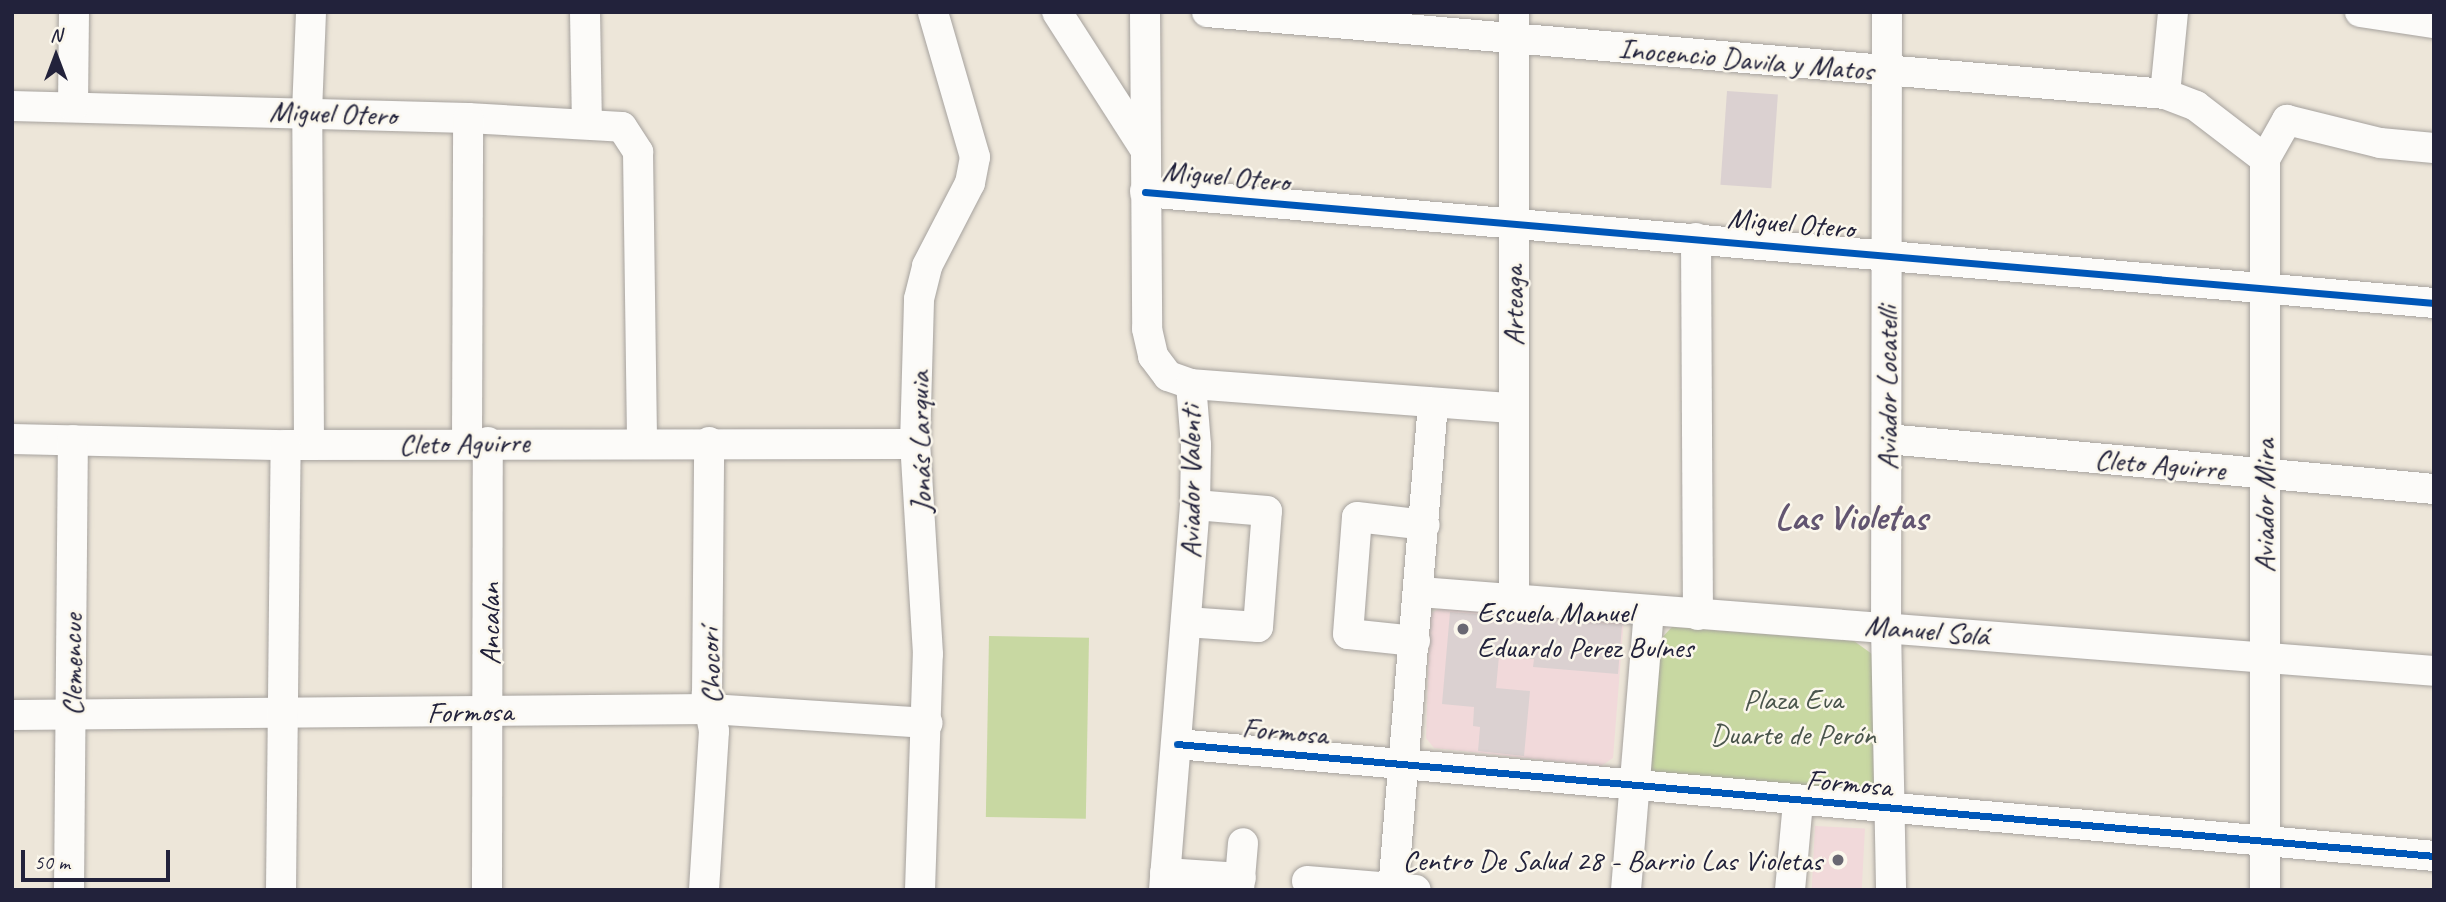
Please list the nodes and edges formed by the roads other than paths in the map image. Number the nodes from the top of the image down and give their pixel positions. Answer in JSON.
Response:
{"nodes":[{"id":1,"x":74,"y":12,"type":"edge"},
{"id":2,"x":311,"y":12,"type":"edge"},
{"id":3,"x":585,"y":12,"type":"edge"},
{"id":4,"x":933,"y":12,"type":"edge"},
{"id":5,"x":1057,"y":12,"type":"edge"},
{"id":6,"x":1145,"y":12,"type":"edge"},
{"id":7,"x":1207,"y":12,"type":"edge"},
{"id":8,"x":1887,"y":12,"type":"edge"},
{"id":9,"x":2173,"y":12,"type":"edge"},
{"id":10,"x":2360,"y":12,"type":"edge"},
{"id":11,"x":2434,"y":23,"type":"edge"},
{"id":12,"x":1513,"y":25,"type":"edge"},
{"id":13,"x":1886,"y":72,"type":"junction"},
{"id":14,"x":2165,"y":94,"type":"junction"},
{"id":15,"x":12,"y":106,"type":"edge"},
{"id":16,"x":73,"y":107,"type":"junction"},
{"id":17,"x":307,"y":112,"type":"junction"},
{"id":18,"x":468,"y":118,"type":"junction"},
{"id":19,"x":587,"y":123,"type":"junction"},
{"id":20,"x":2434,"y":148,"type":"edge"},
{"id":21,"x":1145,"y":149,"type":"junction"},
{"id":22,"x":2265,"y":159,"type":"junction"},
{"id":23,"x":1144,"y":192,"type":"junction"},
{"id":24,"x":1513,"y":223,"type":"junction"},
{"id":25,"x":1696,"y":238,"type":"junction"},
{"id":26,"x":1886,"y":254,"type":"junction"},
{"id":27,"x":2262,"y":290,"type":"junction"},
{"id":28,"x":2434,"y":303,"type":"edge"},
{"id":29,"x":1191,"y":384,"type":"junction"},
{"id":30,"x":1433,"y":403,"type":"junction"},
{"id":31,"x":1513,"y":408,"type":"junction"},
{"id":32,"x":12,"y":439,"type":"edge"},
{"id":33,"x":1887,"y":439,"type":"junction"},
{"id":34,"x":73,"y":440,"type":"junction"},
{"id":35,"x":477,"y":442,"type":"junction"},
{"id":36,"x":709,"y":442,"type":"junction"},
{"id":37,"x":642,"y":443,"type":"junction"},
{"id":38,"x":915,"y":444,"type":"junction"},
{"id":39,"x":297,"y":445,"type":"junction"},
{"id":40,"x":2264,"y":474,"type":"junction"},
{"id":41,"x":2434,"y":489,"type":"edge"},
{"id":42,"x":1195,"y":505,"type":"junction"},
{"id":43,"x":1424,"y":525,"type":"junction"},
{"id":44,"x":1420,"y":592,"type":"junction"},
{"id":45,"x":1514,"y":599,"type":"junction"},
{"id":46,"x":1649,"y":611,"type":"junction"},
{"id":47,"x":1698,"y":615,"type":"junction"},
{"id":48,"x":1186,"y":622,"type":"junction"},
{"id":49,"x":1886,"y":626,"type":"junction"},
{"id":50,"x":1415,"y":641,"type":"junction"},
{"id":51,"x":2265,"y":658,"type":"junction"},
{"id":52,"x":2434,"y":671,"type":"edge"},
{"id":53,"x":710,"y":709,"type":"junction"},
{"id":54,"x":489,"y":712,"type":"junction"},
{"id":55,"x":12,"y":715,"type":"edge"},
{"id":56,"x":72,"y":715,"type":"junction"},
{"id":57,"x":282,"y":716,"type":"junction"},
{"id":58,"x":928,"y":723,"type":"junction"},
{"id":59,"x":1177,"y":744,"type":"junction"},
{"id":60,"x":1403,"y":765,"type":"junction"},
{"id":61,"x":1634,"y":788,"type":"junction"},
{"id":62,"x":1798,"y":802,"type":"junction"},
{"id":63,"x":1889,"y":809,"type":"junction"},
{"id":64,"x":2264,"y":842,"type":"junction"},
{"id":65,"x":1243,"y":843,"type":"dead end"},
{"id":66,"x":2434,"y":856,"type":"edge"},
{"id":67,"x":1164,"y":881,"type":"edge"},
{"id":68,"x":1240,"y":884,"type":"edge"},
{"id":69,"x":1322,"y":884,"type":"edge"},
{"id":70,"x":1400,"y":889,"type":"edge"},
{"id":71,"x":69,"y":890,"type":"edge"},
{"id":72,"x":281,"y":890,"type":"edge"},
{"id":73,"x":487,"y":890,"type":"edge"},
{"id":74,"x":704,"y":890,"type":"edge"},
{"id":75,"x":920,"y":890,"type":"edge"},
{"id":76,"x":1626,"y":890,"type":"edge"},
{"id":77,"x":1790,"y":890,"type":"edge"},
{"id":78,"x":1891,"y":890,"type":"edge"},
{"id":79,"x":2265,"y":890,"type":"edge"}],
"edges":[{"from":1,"to":16,"type":"street"},
{"from":2,"to":17,"type":"street"},
{"from":3,"to":19,"type":"street"},
{"from":4,"to":38,"type":"street","name":"Jonás Larquia"},
{"from":5,"to":21,"type":"street"},
{"from":6,"to":21,"type":"street","name":"Aviador Valenti"},
{"from":7,"to":12,"type":"street","name":"Inocencio Davila y Matos"},
{"from":8,"to":13,"type":"street","name":"Aviador Locatelli"},
{"from":9,"to":14,"type":"street"},
{"from":10,"to":11,"type":"street"},
{"from":12,"to":13,"type":"street","name":"Inocencio Davila y Matos"},
{"from":12,"to":24,"type":"street","name":"Arteaga"},
{"from":13,"to":14,"type":"street","name":"Inocencio Davila y Matos"},
{"from":13,"to":26,"type":"street","name":"Aviador Locatelli"},
{"from":14,"to":22,"type":"street","name":"Inocencio Davila y Matos"},
{"from":15,"to":16,"type":"street","name":"Miguel Otero"},
{"from":16,"to":17,"type":"street","name":"Miguel Otero"},
{"from":17,"to":18,"type":"street","name":"Miguel Otero"},
{"from":17,"to":39,"type":"street"},
{"from":18,"to":19,"type":"street","name":"Miguel Otero"},
{"from":18,"to":35,"type":"street","name":"Ancalan"},
{"from":19,"to":37,"type":"street","name":"Miguel Otero"},
{"from":20,"to":22,"type":"street","name":"Aviador Mira"},
{"from":21,"to":23,"type":"street","name":"Aviador Valenti"},
{"from":22,"to":27,"type":"street","name":"Aviador Mira"},
{"from":23,"to":24,"type":"street","name":"Miguel Otero"},
{"from":23,"to":29,"type":"street","name":"Aviador Valenti"},
{"from":24,"to":25,"type":"street","name":"Miguel Otero"},
{"from":24,"to":31,"type":"street","name":"Arteaga"},
{"from":25,"to":26,"type":"street","name":"Miguel Otero"},
{"from":25,"to":47,"type":"street"},
{"from":26,"to":27,"type":"street","name":"Miguel Otero"},
{"from":26,"to":33,"type":"street","name":"Aviador Locatelli"},
{"from":27,"to":28,"type":"street","name":"Miguel Otero"},
{"from":27,"to":40,"type":"street","name":"Aviador Mira"},
{"from":29,"to":30,"type":"street"},
{"from":29,"to":42,"type":"street","name":"Aviador Valenti"},
{"from":30,"to":31,"type":"street"},
{"from":30,"to":43,"type":"street"},
{"from":31,"to":45,"type":"street","name":"Arteaga"},
{"from":32,"to":34,"type":"street","name":"Cleto Aguirre"},
{"from":33,"to":40,"type":"street","name":"Cleto Aguirre"},
{"from":33,"to":49,"type":"street","name":"Aviador Locatelli"},
{"from":34,"to":39,"type":"street","name":"Cleto Aguirre"},
{"from":34,"to":56,"type":"street","name":"Clemencue"},
{"from":35,"to":37,"type":"street","name":"Cleto Aguirre"},
{"from":35,"to":39,"type":"street","name":"Cleto Aguirre"},
{"from":35,"to":54,"type":"street","name":"Ancalan"},
{"from":36,"to":37,"type":"street","name":"Cleto Aguirre"},
{"from":36,"to":38,"type":"street","name":"Cleto Aguirre"},
{"from":36,"to":53,"type":"street","name":"Chocorí"},
{"from":38,"to":58,"type":"street","name":"Jonás Larquia"},
{"from":39,"to":57,"type":"street"},
{"from":40,"to":41,"type":"street","name":"Cleto Aguirre"},
{"from":40,"to":51,"type":"street","name":"Aviador Mira"},
{"from":42,"to":48,"type":"street","name":"Aviador Valenti"},
{"from":42,"to":48,"type":"street"},
{"from":43,"to":44,"type":"street"},
{"from":43,"to":50,"type":"street"},
{"from":44,"to":45,"type":"street","name":"Manuel Solá"},
{"from":44,"to":50,"type":"street"},
{"from":45,"to":46,"type":"street","name":"Manuel Solá"},
{"from":46,"to":47,"type":"street","name":"Manuel Solá"},
{"from":46,"to":61,"type":"street"},
{"from":47,"to":49,"type":"street","name":"Manuel Solá"},
{"from":48,"to":59,"type":"street","name":"Aviador Valenti"},
{"from":49,"to":51,"type":"street","name":"Manuel Solá"},
{"from":49,"to":63,"type":"street","name":"Aviador Locatelli"},
{"from":50,"to":60,"type":"street"},
{"from":51,"to":52,"type":"street","name":"Manuel Solá"},
{"from":51,"to":64,"type":"street","name":"Aviador Mira"},
{"from":53,"to":54,"type":"street","name":"Formosa"},
{"from":53,"to":58,"type":"street","name":"Formosa"},
{"from":53,"to":74,"type":"street","name":"Chocorí"},
{"from":54,"to":57,"type":"street","name":"Formosa"},
{"from":54,"to":73,"type":"street","name":"Ancalan"},
{"from":55,"to":56,"type":"street","name":"Formosa"},
{"from":56,"to":57,"type":"street","name":"Formosa"},
{"from":56,"to":71,"type":"street","name":"Clemencue"},
{"from":57,"to":72,"type":"street"},
{"from":58,"to":75,"type":"street","name":"Jonás Larquia"},
{"from":59,"to":60,"type":"street","name":"Formosa"},
{"from":59,"to":67,"type":"street","name":"Aviador Valenti"},
{"from":60,"to":61,"type":"street","name":"Formosa"},
{"from":60,"to":70,"type":"street"},
{"from":61,"to":62,"type":"street","name":"Formosa"},
{"from":61,"to":76,"type":"street"},
{"from":62,"to":63,"type":"street","name":"Formosa"},
{"from":62,"to":77,"type":"street"},
{"from":63,"to":64,"type":"street","name":"Formosa"},
{"from":63,"to":78,"type":"street","name":"Aviador Locatelli"},
{"from":64,"to":66,"type":"street","name":"Formosa"},
{"from":64,"to":79,"type":"street","name":"Aviador Mira"},
{"from":65,"to":68,"type":"street"},
{"from":67,"to":68,"type":"street"},
{"from":69,"to":70,"type":"street"}]}
